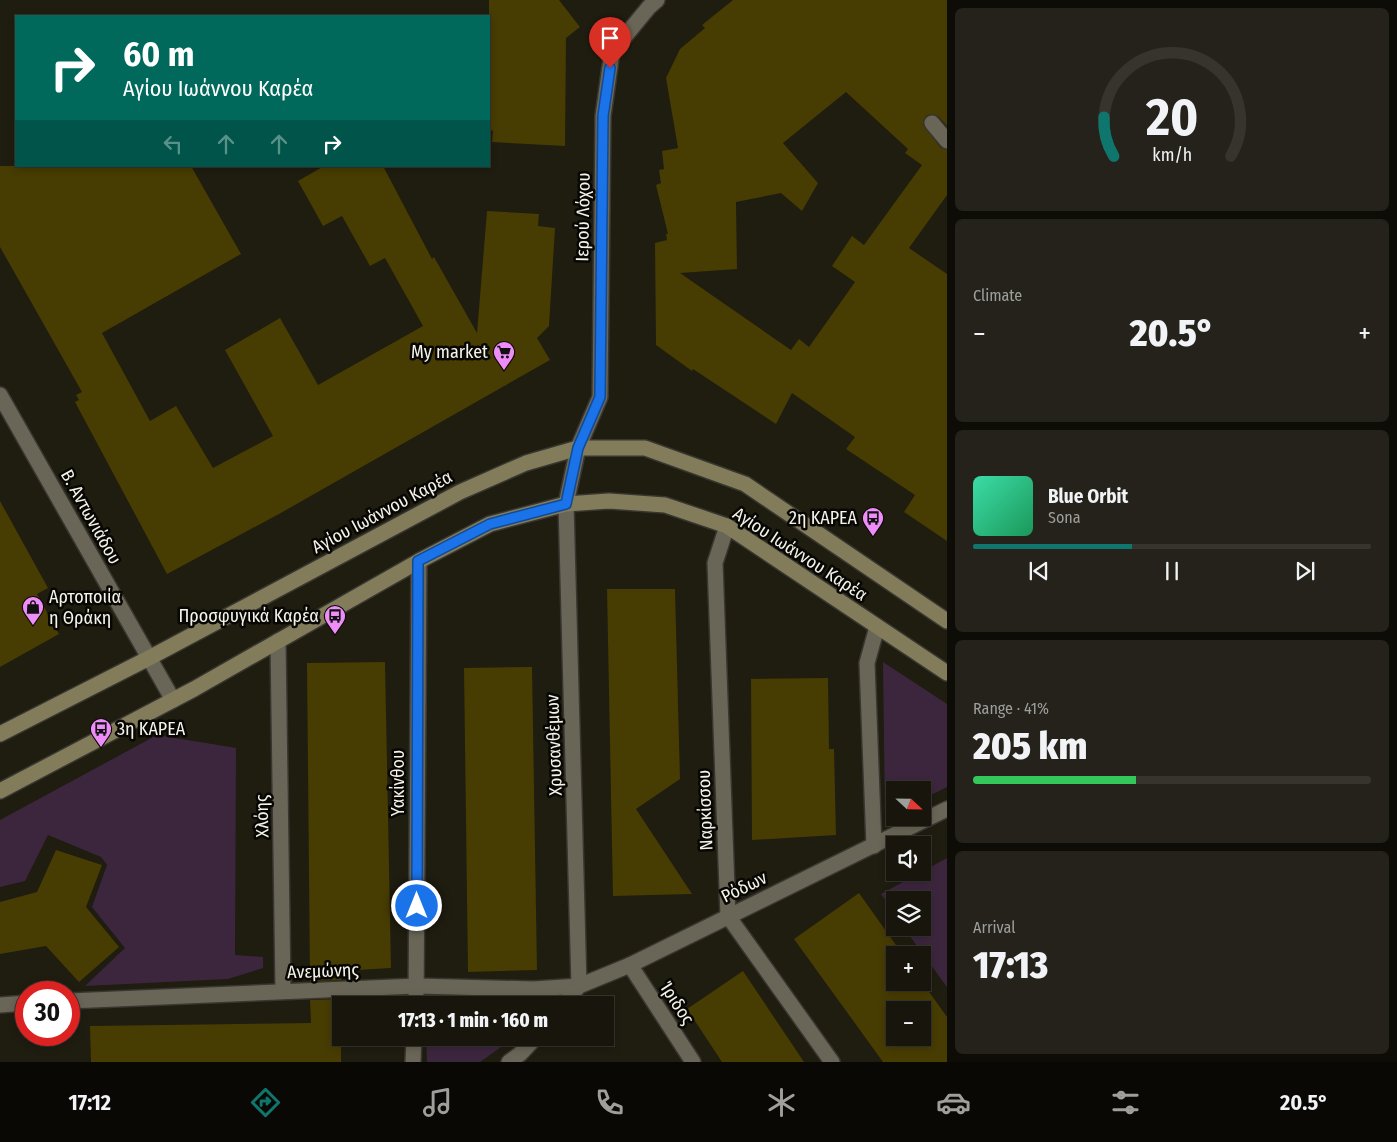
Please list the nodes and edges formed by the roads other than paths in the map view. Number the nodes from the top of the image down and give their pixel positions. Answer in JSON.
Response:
{"nodes":[{"id":1,"x":657,"y":0,"type":"edge"},
{"id":2,"x":932,"y":123,"type":"dead end"},
{"id":3,"x":947,"y":141,"type":"edge"},
{"id":4,"x":0,"y":395,"type":"edge"},
{"id":5,"x":578,"y":448,"type":"junction"},
{"id":6,"x":566,"y":504,"type":"junction"},
{"id":7,"x":727,"y":526,"type":"junction"},
{"id":8,"x":418,"y":561,"type":"junction"},
{"id":9,"x":947,"y":621,"type":"edge"},
{"id":10,"x":878,"y":627,"type":"junction"},
{"id":11,"x":278,"y":641,"type":"junction"},
{"id":12,"x":149,"y":658,"type":"junction"},
{"id":13,"x":947,"y":673,"type":"edge"},
{"id":14,"x":173,"y":700,"type":"junction"},
{"id":15,"x":0,"y":734,"type":"edge"},
{"id":16,"x":0,"y":791,"type":"edge"},
{"id":17,"x":947,"y":809,"type":"edge"},
{"id":18,"x":874,"y":846,"type":"junction"},
{"id":19,"x":728,"y":916,"type":"junction"},
{"id":20,"x":630,"y":965,"type":"junction"},
{"id":21,"x":417,"y":986,"type":"junction"},
{"id":22,"x":579,"y":986,"type":"junction"},
{"id":23,"x":283,"y":991,"type":"junction"},
{"id":24,"x":416,"y":996,"type":"edge"},
{"id":25,"x":571,"y":996,"type":"edge"},
{"id":26,"x":80,"y":1000,"type":"edge"},
{"id":27,"x":15,"y":1004,"type":"edge"},
{"id":28,"x":0,"y":1005,"type":"edge"},
{"id":29,"x":414,"y":1046,"type":"edge"},
{"id":30,"x":529,"y":1046,"type":"edge"},
{"id":31,"x":518,"y":1060,"type":"edge"},
{"id":32,"x":413,"y":1062,"type":"edge"},
{"id":33,"x":693,"y":1062,"type":"edge"},
{"id":34,"x":832,"y":1062,"type":"edge"}],
"edges":[{"from":1,"to":5,"type":"street","name":"Ιερού Λόχου"},
{"from":2,"to":3,"type":"street"},
{"from":4,"to":12,"type":"street","name":"Β. Αντωνιάδου"},
{"from":5,"to":6,"type":"street","name":"Ιερού Λόχου"},
{"from":5,"to":9,"type":"street","name":"Αγίου Ιωάννου Καρέα"},
{"from":5,"to":12,"type":"street","name":"Αγίου Ιωάννου Καρέα"},
{"from":6,"to":7,"type":"street","name":"Αγίου Ιωάννου Καρέα"},
{"from":6,"to":8,"type":"street","name":"Αγίου Ιωάννου Καρέα"},
{"from":6,"to":22,"type":"street","name":"Χρυσανθέμων"},
{"from":7,"to":10,"type":"street","name":"Αγίου Ιωάννου Καρέα"},
{"from":7,"to":19,"type":"street","name":"Ναρκίσσου"},
{"from":8,"to":11,"type":"street","name":"Αγίου Ιωάννου Καρέα"},
{"from":8,"to":21,"type":"street","name":"Υακίνθου"},
{"from":10,"to":13,"type":"street","name":"Αγίου Ιωάννου Καρέα"},
{"from":10,"to":18,"type":"street"},
{"from":11,"to":14,"type":"street","name":"Αγίου Ιωάννου Καρέα"},
{"from":11,"to":23,"type":"street","name":"Χλόης"},
{"from":12,"to":14,"type":"street","name":"Β. Αντωνιάδου"},
{"from":12,"to":15,"type":"street","name":"Αγίου Ιωάννου Καρέα"},
{"from":14,"to":16,"type":"street","name":"Αγίου Ιωάννου Καρέα"},
{"from":17,"to":18,"type":"street","name":"Ρόδων"},
{"from":18,"to":19,"type":"street","name":"Ρόδων"},
{"from":19,"to":20,"type":"street","name":"Ρόδων"},
{"from":19,"to":34,"type":"street"},
{"from":20,"to":22,"type":"street","name":"Ρόδων"},
{"from":20,"to":33,"type":"street","name":"Ίριδος"},
{"from":21,"to":22,"type":"street","name":"Ανεμώνης"},
{"from":21,"to":23,"type":"street","name":"Ανεμώνης"},
{"from":21,"to":24,"type":"street","name":"Υακίνθου"},
{"from":22,"to":25,"type":"street","name":"Ρόδων"},
{"from":23,"to":26,"type":"street","name":"Ανεμώνης"},
{"from":27,"to":28,"type":"street"},
{"from":29,"to":32,"type":"street"},
{"from":30,"to":31,"type":"street"}]}
